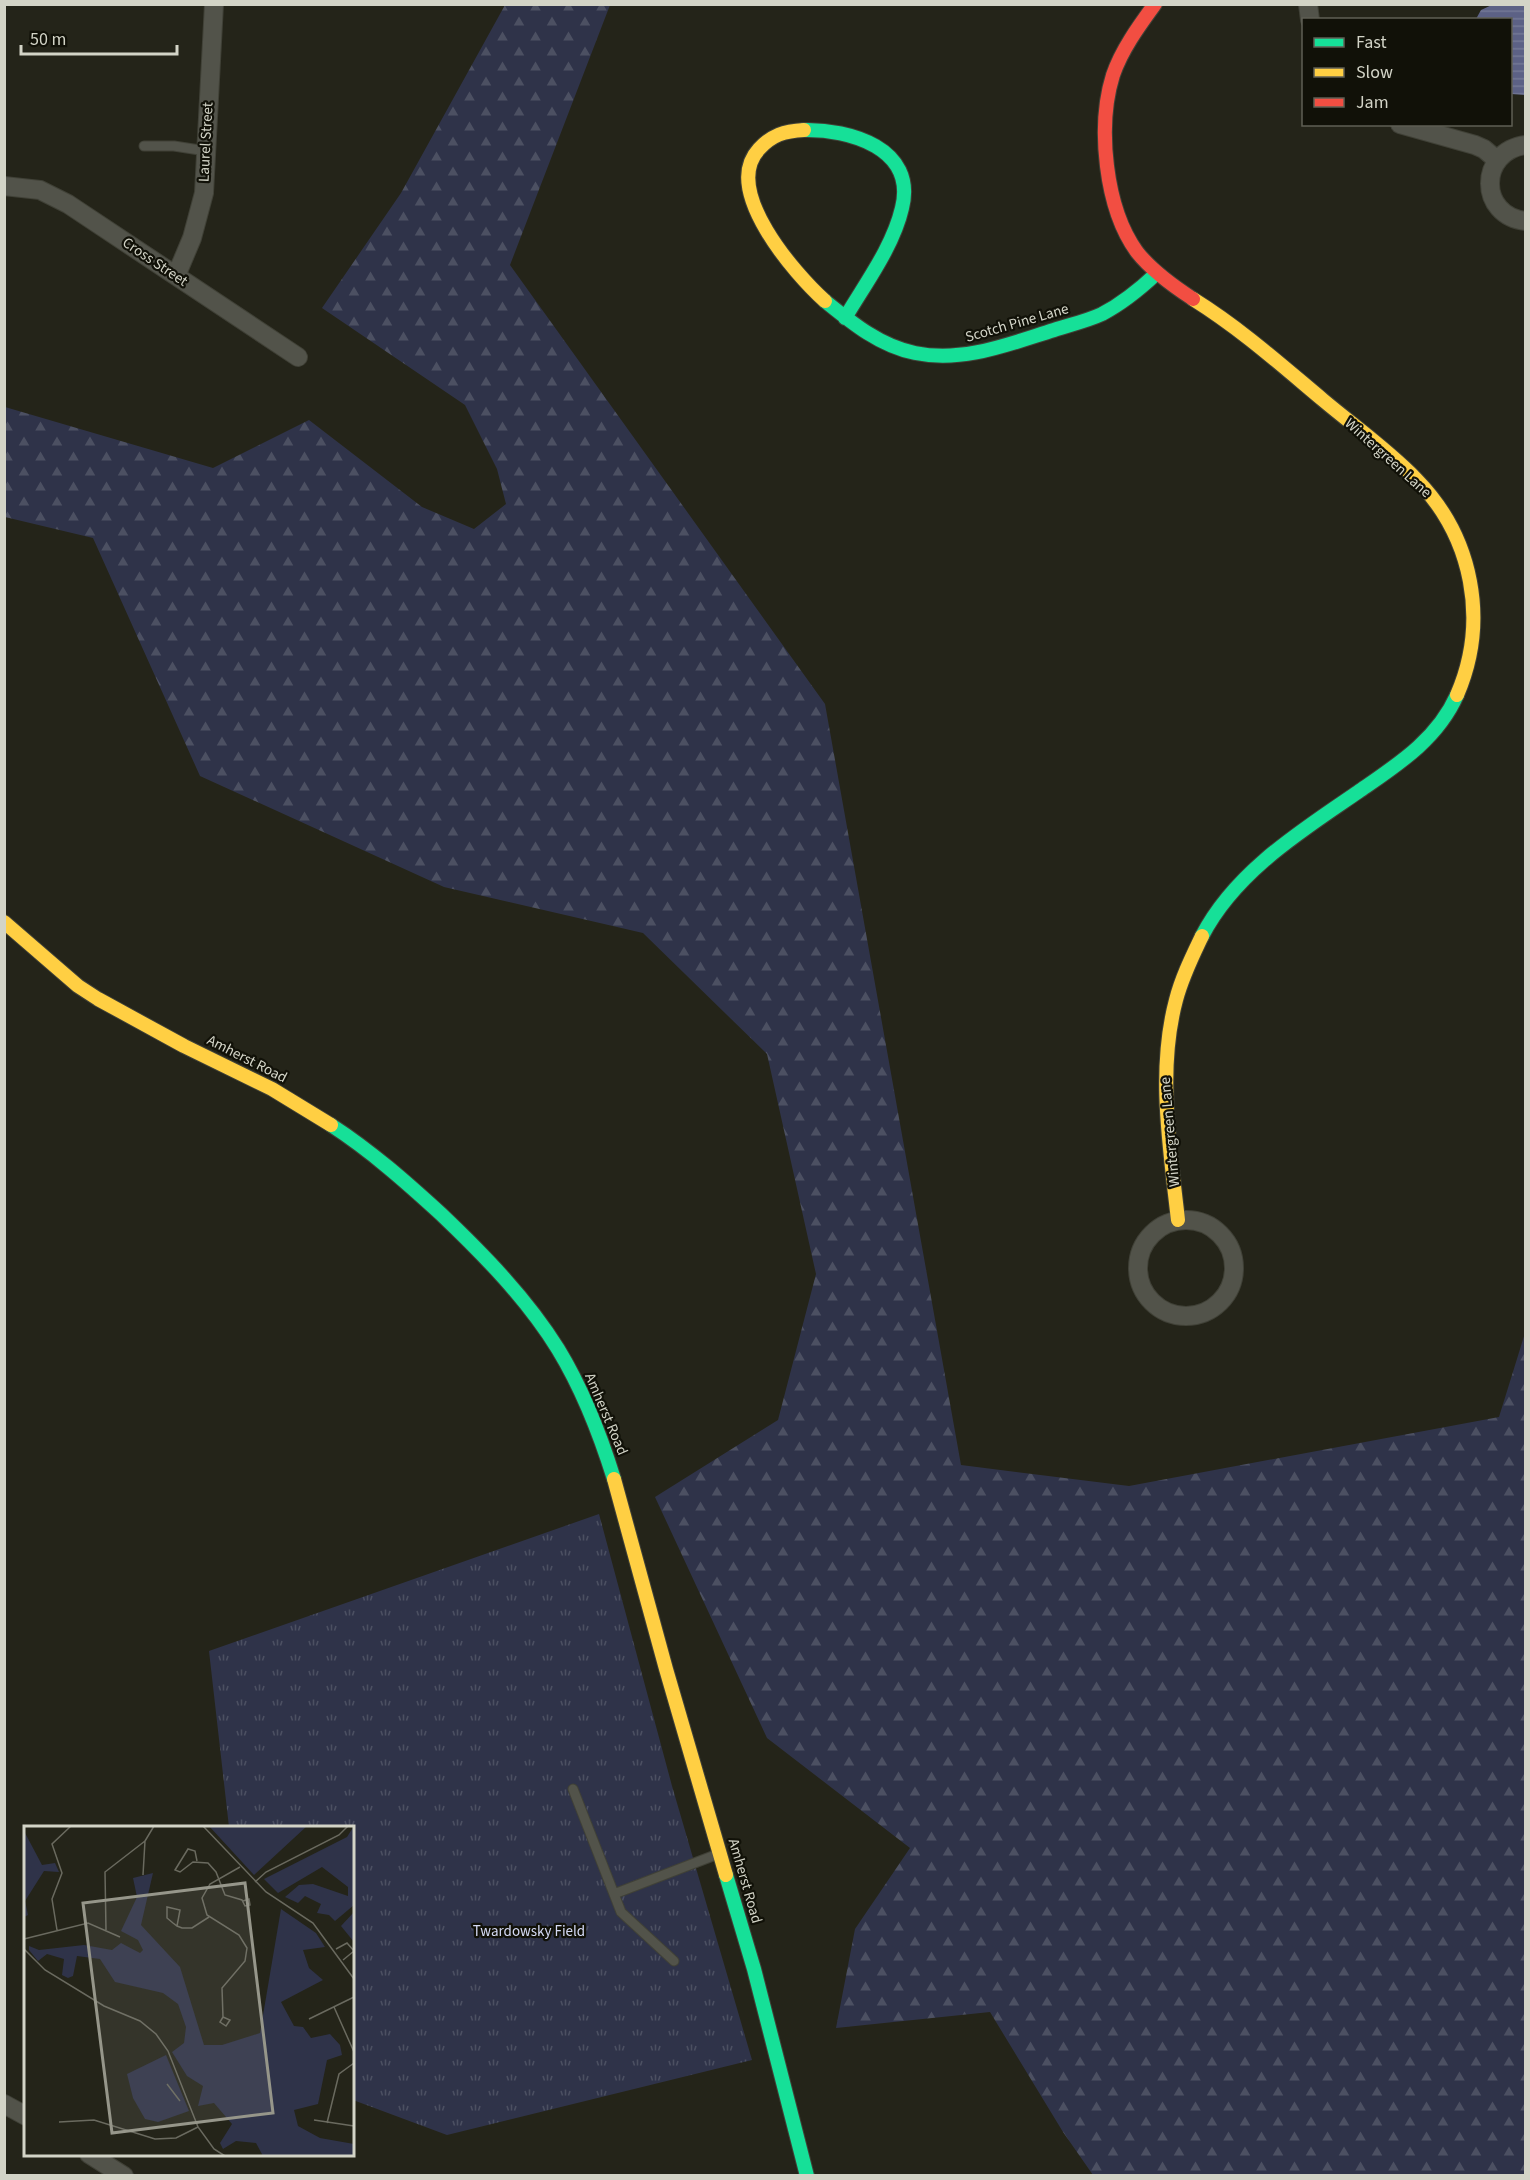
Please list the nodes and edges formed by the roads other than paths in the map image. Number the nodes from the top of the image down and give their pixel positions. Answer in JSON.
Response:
{"nodes":[{"id":1,"x":214,"y":4,"type":"edge"},
{"id":2,"x":1155,"y":4,"type":"edge"},
{"id":3,"x":1407,"y":126,"type":"edge"},
{"id":4,"x":1526,"y":145,"type":"edge"},
{"id":5,"x":144,"y":146,"type":"dead end"},
{"id":6,"x":206,"y":151,"type":"junction"},
{"id":7,"x":1497,"y":160,"type":"junction"},
{"id":8,"x":4,"y":186,"type":"edge"},
{"id":9,"x":1526,"y":221,"type":"edge"},
{"id":10,"x":1157,"y":273,"type":"junction"},
{"id":11,"x":176,"y":276,"type":"junction"},
{"id":12,"x":845,"y":318,"type":"junction"},
{"id":13,"x":298,"y":357,"type":"dead end"},
{"id":14,"x":4,"y":922,"type":"edge"},
{"id":15,"x":1178,"y":1220,"type":"junction"},
{"id":16,"x":573,"y":1789,"type":"dead end"},
{"id":17,"x":719,"y":1853,"type":"junction"},
{"id":18,"x":614,"y":1894,"type":"junction"},
{"id":19,"x":674,"y":1961,"type":"dead end"},
{"id":20,"x":4,"y":2104,"type":"edge"},
{"id":21,"x":24,"y":2115,"type":"edge"},
{"id":22,"x":92,"y":2156,"type":"edge"},
{"id":23,"x":124,"y":2175,"type":"edge"},
{"id":24,"x":807,"y":2175,"type":"edge"}],
"edges":[{"from":1,"to":6,"type":"street","name":"Laurel Street"},
{"from":2,"to":10,"type":"street","name":"Wintergreen Lane"},
{"from":3,"to":7,"type":"street"},
{"from":4,"to":7,"type":"street"},
{"from":5,"to":6,"type":"lane"},
{"from":6,"to":11,"type":"street","name":"Laurel Street"},
{"from":7,"to":9,"type":"street"},
{"from":8,"to":11,"type":"street","name":"Cross Street"},
{"from":10,"to":12,"type":"street","name":"Scotch Pine Lane"},
{"from":10,"to":15,"type":"street","name":"Wintergreen Lane"},
{"from":11,"to":13,"type":"street","name":"Cross Street"},
{"from":12,"to":12,"type":"street","name":"Scotch Pine Lane"},
{"from":14,"to":17,"type":"street","name":"Amherst Road"},
{"from":15,"to":15,"type":"street"},
{"from":16,"to":18,"type":"lane"},
{"from":17,"to":18,"type":"lane"},
{"from":17,"to":24,"type":"street","name":"Amherst Road"},
{"from":18,"to":19,"type":"lane"},
{"from":20,"to":21,"type":"street"},
{"from":22,"to":23,"type":"street"}]}
